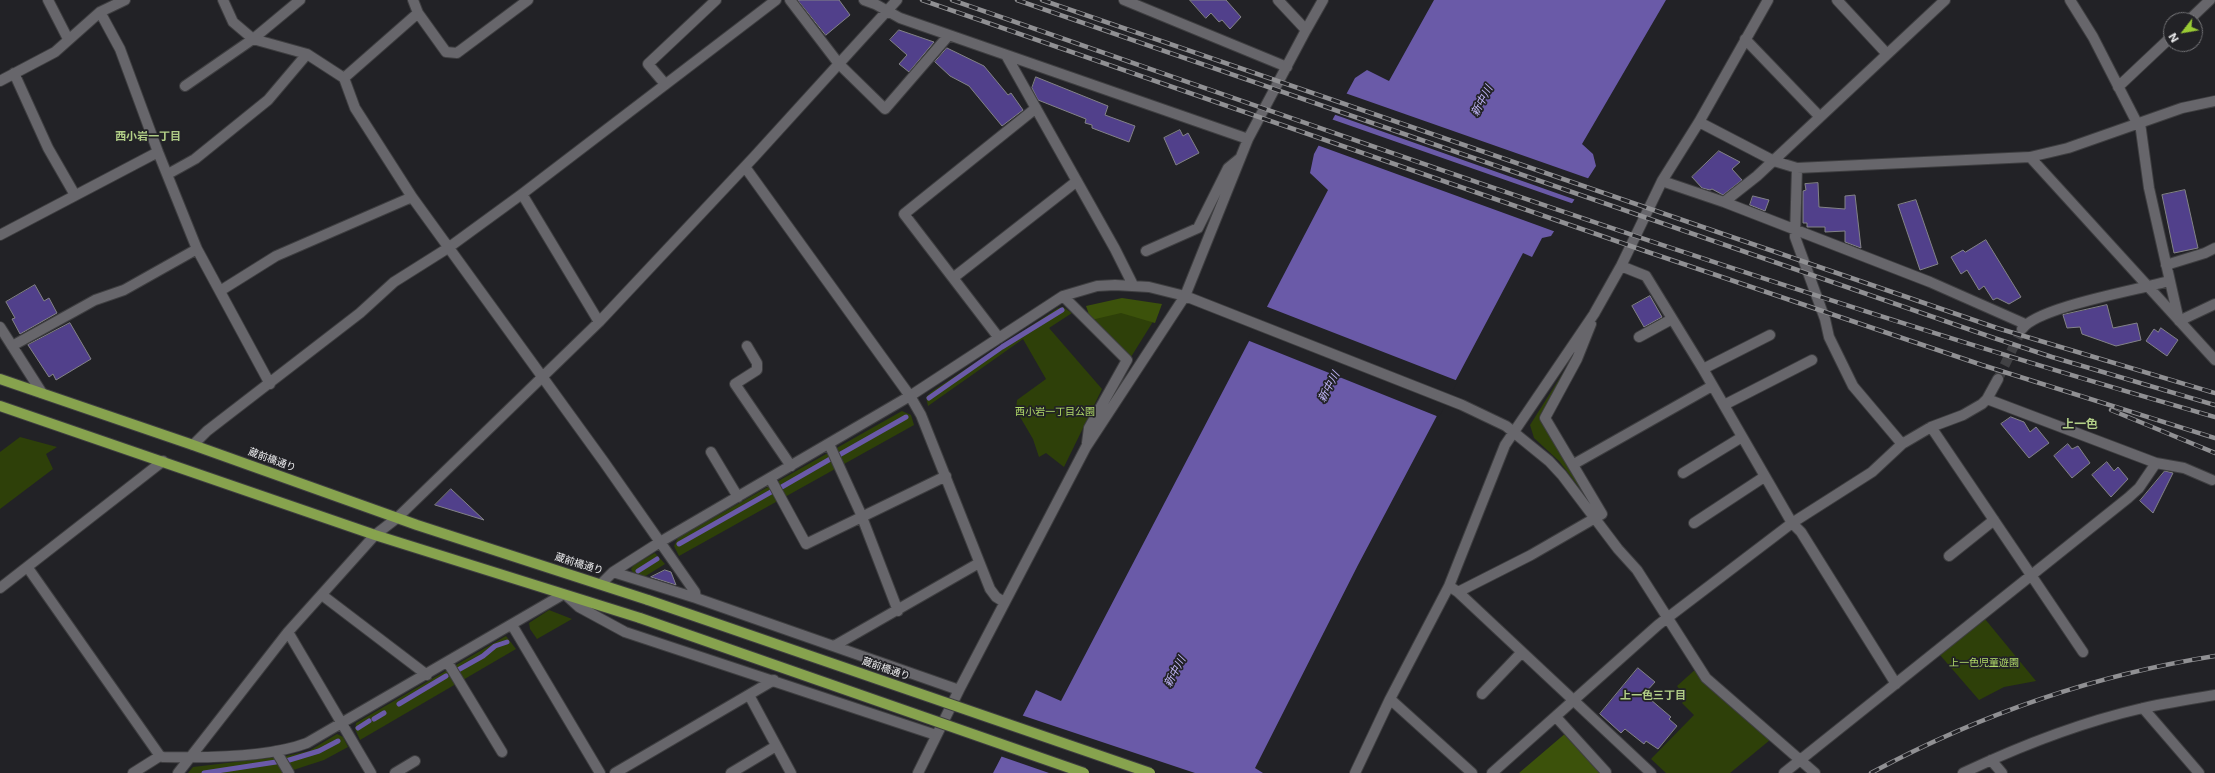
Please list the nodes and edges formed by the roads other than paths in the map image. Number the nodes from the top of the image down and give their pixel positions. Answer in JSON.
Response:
{"nodes":[{"id":1,"x":48,"y":0,"type":"edge"},
{"id":2,"x":125,"y":0,"type":"edge"},
{"id":3,"x":223,"y":0,"type":"edge"},
{"id":4,"x":300,"y":0,"type":"edge"},
{"id":5,"x":413,"y":0,"type":"edge"},
{"id":6,"x":528,"y":0,"type":"edge"},
{"id":7,"x":716,"y":0,"type":"edge"},
{"id":8,"x":776,"y":0,"type":"edge"},
{"id":9,"x":790,"y":0,"type":"edge"},
{"id":10,"x":864,"y":0,"type":"edge"},
{"id":11,"x":897,"y":0,"type":"edge"},
{"id":12,"x":1124,"y":0,"type":"edge"},
{"id":13,"x":1278,"y":0,"type":"edge"},
{"id":14,"x":1323,"y":0,"type":"edge"},
{"id":15,"x":1768,"y":0,"type":"edge"},
{"id":16,"x":1837,"y":0,"type":"edge"},
{"id":17,"x":1945,"y":0,"type":"edge"},
{"id":18,"x":2070,"y":0,"type":"edge"},
{"id":19,"x":2210,"y":0,"type":"edge"},
{"id":20,"x":888,"y":11,"type":"junction"},
{"id":21,"x":100,"y":12,"type":"junction"},
{"id":22,"x":2197,"y":12,"type":"edge"},
{"id":23,"x":418,"y":13,"type":"junction"},
{"id":24,"x":1306,"y":30,"type":"junction"},
{"id":25,"x":949,"y":35,"type":"junction"},
{"id":26,"x":68,"y":39,"type":"junction"},
{"id":27,"x":253,"y":39,"type":"junction"},
{"id":28,"x":1745,"y":39,"type":"junction"},
{"id":29,"x":2163,"y":45,"type":"edge"},
{"id":30,"x":307,"y":54,"type":"junction"},
{"id":31,"x":1887,"y":54,"type":"junction"},
{"id":32,"x":1006,"y":55,"type":"junction"},
{"id":33,"x":839,"y":64,"type":"junction"},
{"id":34,"x":1287,"y":66,"type":"junction"},
{"id":35,"x":14,"y":73,"type":"junction"},
{"id":36,"x":344,"y":78,"type":"junction"},
{"id":37,"x":0,"y":81,"type":"edge"},
{"id":38,"x":665,"y":84,"type":"junction"},
{"id":39,"x":185,"y":86,"type":"dead end"},
{"id":40,"x":2118,"y":87,"type":"junction"},
{"id":41,"x":2215,"y":101,"type":"edge"},
{"id":42,"x":1036,"y":108,"type":"junction"},
{"id":43,"x":1820,"y":117,"type":"junction"},
{"id":44,"x":1699,"y":122,"type":"junction"},
{"id":45,"x":2138,"y":123,"type":"junction"},
{"id":46,"x":1248,"y":139,"type":"junction"},
{"id":47,"x":158,"y":152,"type":"junction"},
{"id":48,"x":1242,"y":156,"type":"junction"},
{"id":49,"x":2030,"y":157,"type":"junction"},
{"id":50,"x":1774,"y":161,"type":"junction"},
{"id":51,"x":745,"y":167,"type":"junction"},
{"id":52,"x":1797,"y":168,"type":"junction"},
{"id":53,"x":168,"y":174,"type":"junction"},
{"id":54,"x":1077,"y":181,"type":"junction"},
{"id":55,"x":1662,"y":181,"type":"junction"},
{"id":56,"x":522,"y":194,"type":"junction"},
{"id":57,"x":75,"y":195,"type":"junction"},
{"id":58,"x":412,"y":197,"type":"junction"},
{"id":59,"x":1724,"y":202,"type":"junction"},
{"id":60,"x":1796,"y":231,"type":"junction"},
{"id":61,"x":0,"y":235,"type":"edge"},
{"id":62,"x":197,"y":248,"type":"junction"},
{"id":63,"x":448,"y":248,"type":"junction"},
{"id":64,"x":2215,"y":248,"type":"edge"},
{"id":65,"x":1146,"y":251,"type":"dead end"},
{"id":66,"x":2166,"y":265,"type":"junction"},
{"id":67,"x":1620,"y":266,"type":"junction"},
{"id":68,"x":953,"y":278,"type":"junction"},
{"id":69,"x":2169,"y":281,"type":"junction"},
{"id":70,"x":1133,"y":285,"type":"junction"},
{"id":71,"x":2147,"y":288,"type":"junction"},
{"id":72,"x":220,"y":291,"type":"junction"},
{"id":73,"x":1062,"y":296,"type":"junction"},
{"id":74,"x":1185,"y":296,"type":"junction"},
{"id":75,"x":2215,"y":304,"type":"edge"},
{"id":76,"x":1594,"y":314,"type":"junction"},
{"id":77,"x":1672,"y":319,"type":"junction"},
{"id":78,"x":2179,"y":321,"type":"junction"},
{"id":79,"x":599,"y":322,"type":"junction"},
{"id":80,"x":0,"y":327,"type":"edge"},
{"id":81,"x":1770,"y":335,"type":"dead end"},
{"id":82,"x":1639,"y":337,"type":"dead end"},
{"id":83,"x":999,"y":338,"type":"junction"},
{"id":84,"x":12,"y":346,"type":"junction"},
{"id":85,"x":747,"y":346,"type":"dead end"},
{"id":86,"x":1812,"y":360,"type":"dead end"},
{"id":87,"x":2215,"y":360,"type":"edge"},
{"id":88,"x":1703,"y":369,"type":"junction"},
{"id":89,"x":543,"y":378,"type":"junction"},
{"id":90,"x":0,"y":379,"type":"edge"},
{"id":91,"x":1998,"y":379,"type":"tunnel mouth"},
{"id":92,"x":270,"y":384,"type":"junction"},
{"id":93,"x":1712,"y":386,"type":"junction"},
{"id":94,"x":42,"y":393,"type":"junction"},
{"id":95,"x":910,"y":396,"type":"junction"},
{"id":96,"x":1987,"y":399,"type":"junction"},
{"id":97,"x":1724,"y":405,"type":"junction"},
{"id":98,"x":0,"y":406,"type":"edge"},
{"id":99,"x":1931,"y":427,"type":"junction"},
{"id":100,"x":1513,"y":431,"type":"junction"},
{"id":101,"x":1742,"y":437,"type":"junction"},
{"id":102,"x":829,"y":444,"type":"junction"},
{"id":103,"x":1902,"y":444,"type":"junction"},
{"id":104,"x":193,"y":445,"type":"junction"},
{"id":105,"x":1086,"y":447,"type":"junction"},
{"id":106,"x":711,"y":452,"type":"dead end"},
{"id":107,"x":163,"y":462,"type":"junction"},
{"id":108,"x":2156,"y":463,"type":"junction"},
{"id":109,"x":1574,"y":464,"type":"junction"},
{"id":110,"x":791,"y":466,"type":"junction"},
{"id":111,"x":1683,"y":474,"type":"dead end"},
{"id":112,"x":946,"y":476,"type":"junction"},
{"id":113,"x":1764,"y":477,"type":"junction"},
{"id":114,"x":770,"y":478,"type":"junction"},
{"id":115,"x":2212,"y":480,"type":"dead end"},
{"id":116,"x":738,"y":497,"type":"junction"},
{"id":117,"x":861,"y":517,"type":"junction"},
{"id":118,"x":397,"y":518,"type":"junction"},
{"id":119,"x":1595,"y":518,"type":"junction"},
{"id":120,"x":1994,"y":520,"type":"junction"},
{"id":121,"x":1694,"y":523,"type":"dead end"},
{"id":122,"x":1792,"y":523,"type":"junction"},
{"id":123,"x":375,"y":535,"type":"junction"},
{"id":124,"x":660,"y":542,"type":"junction"},
{"id":125,"x":1949,"y":556,"type":"dead end"},
{"id":126,"x":979,"y":564,"type":"junction"},
{"id":127,"x":28,"y":568,"type":"junction"},
{"id":128,"x":613,"y":572,"type":"junction"},
{"id":129,"x":2031,"y":575,"type":"junction"},
{"id":130,"x":601,"y":584,"type":"junction"},
{"id":131,"x":0,"y":588,"type":"edge"},
{"id":132,"x":1454,"y":589,"type":"junction"},
{"id":133,"x":322,"y":595,"type":"junction"},
{"id":134,"x":565,"y":596,"type":"junction"},
{"id":135,"x":696,"y":598,"type":"junction"},
{"id":136,"x":1004,"y":602,"type":"junction"},
{"id":137,"x":898,"y":611,"type":"junction"},
{"id":138,"x":1668,"y":617,"type":"junction"},
{"id":139,"x":513,"y":628,"type":"junction"},
{"id":140,"x":288,"y":632,"type":"junction"},
{"id":141,"x":834,"y":646,"type":"junction"},
{"id":142,"x":1522,"y":652,"type":"junction"},
{"id":143,"x":2083,"y":652,"type":"dead end"},
{"id":144,"x":448,"y":663,"type":"junction"},
{"id":145,"x":427,"y":675,"type":"junction"},
{"id":146,"x":774,"y":680,"type":"junction"},
{"id":147,"x":1896,"y":684,"type":"junction"},
{"id":148,"x":959,"y":690,"type":"junction"},
{"id":149,"x":1482,"y":694,"type":"dead end"},
{"id":150,"x":749,"y":695,"type":"junction"},
{"id":151,"x":2215,"y":695,"type":"edge"},
{"id":152,"x":1390,"y":700,"type":"junction"},
{"id":153,"x":1574,"y":701,"type":"junction"},
{"id":154,"x":2142,"y":708,"type":"junction"},
{"id":155,"x":1556,"y":717,"type":"junction"},
{"id":156,"x":343,"y":723,"type":"junction"},
{"id":157,"x":936,"y":735,"type":"junction"},
{"id":158,"x":776,"y":746,"type":"junction"},
{"id":159,"x":276,"y":751,"type":"junction"},
{"id":160,"x":502,"y":752,"type":"dead end"},
{"id":161,"x":160,"y":756,"type":"junction"},
{"id":162,"x":189,"y":758,"type":"junction"},
{"id":163,"x":1801,"y":760,"type":"junction"},
{"id":164,"x":1990,"y":760,"type":"junction"},
{"id":165,"x":415,"y":761,"type":"dead end"},
{"id":166,"x":1606,"y":772,"type":"edge"},
{"id":167,"x":133,"y":773,"type":"edge"},
{"id":168,"x":178,"y":773,"type":"edge"},
{"id":169,"x":289,"y":773,"type":"edge"},
{"id":170,"x":371,"y":773,"type":"edge"},
{"id":171,"x":395,"y":773,"type":"edge"},
{"id":172,"x":600,"y":773,"type":"edge"},
{"id":173,"x":615,"y":773,"type":"edge"},
{"id":174,"x":731,"y":773,"type":"edge"},
{"id":175,"x":791,"y":773,"type":"edge"},
{"id":176,"x":918,"y":773,"type":"edge"},
{"id":177,"x":1084,"y":773,"type":"edge"},
{"id":178,"x":1150,"y":773,"type":"edge"},
{"id":179,"x":1355,"y":773,"type":"edge"},
{"id":180,"x":1472,"y":773,"type":"edge"},
{"id":181,"x":1492,"y":773,"type":"edge"},
{"id":182,"x":1651,"y":773,"type":"edge"},
{"id":183,"x":1784,"y":773,"type":"edge"},
{"id":184,"x":1815,"y":773,"type":"edge"},
{"id":185,"x":1963,"y":773,"type":"edge"},
{"id":186,"x":2002,"y":773,"type":"edge"},
{"id":187,"x":2199,"y":773,"type":"edge"}],
"edges":[{"from":1,"to":26,"type":"street"},
{"from":2,"to":21,"type":"street"},
{"from":3,"to":27,"type":"street"},
{"from":4,"to":27,"type":"street"},
{"from":5,"to":23,"type":"street"},
{"from":6,"to":23,"type":"street"},
{"from":7,"to":38,"type":"street"},
{"from":8,"to":38,"type":"street"},
{"from":9,"to":33,"type":"street"},
{"from":10,"to":20,"type":"street"},
{"from":11,"to":20,"type":"street"},
{"from":12,"to":34,"type":"street"},
{"from":13,"to":24,"type":"street"},
{"from":14,"to":24,"type":"street"},
{"from":15,"to":28,"type":"street"},
{"from":16,"to":31,"type":"street"},
{"from":17,"to":31,"type":"street"},
{"from":18,"to":40,"type":"street"},
{"from":19,"to":22,"type":"street"},
{"from":20,"to":25,"type":"street"},
{"from":20,"to":33,"type":"street"},
{"from":21,"to":26,"type":"street"},
{"from":21,"to":47,"type":"street"},
{"from":23,"to":36,"type":"street"},
{"from":24,"to":34,"type":"street"},
{"from":25,"to":32,"type":"street"},
{"from":25,"to":33,"type":"street"},
{"from":26,"to":35,"type":"street"},
{"from":27,"to":30,"type":"street"},
{"from":27,"to":39,"type":"street"},
{"from":28,"to":43,"type":"street"},
{"from":28,"to":44,"type":"street"},
{"from":29,"to":40,"type":"street"},
{"from":30,"to":36,"type":"street"},
{"from":30,"to":53,"type":"street"},
{"from":31,"to":43,"type":"street"},
{"from":32,"to":42,"type":"street"},
{"from":32,"to":46,"type":"street"},
{"from":33,"to":51,"type":"street"},
{"from":34,"to":46,"type":"street"},
{"from":35,"to":37,"type":"street"},
{"from":35,"to":57,"type":"street"},
{"from":36,"to":58,"type":"street"},
{"from":38,"to":56,"type":"street"},
{"from":40,"to":45,"type":"street"},
{"from":41,"to":45,"type":"street"},
{"from":42,"to":54,"type":"street"},
{"from":42,"to":68,"type":"street"},
{"from":43,"to":50,"type":"street"},
{"from":44,"to":50,"type":"street"},
{"from":44,"to":55,"type":"street"},
{"from":45,"to":49,"type":"street"},
{"from":45,"to":66,"type":"street"},
{"from":46,"to":48,"type":"street"},
{"from":47,"to":53,"type":"street"},
{"from":47,"to":57,"type":"street"},
{"from":48,"to":65,"type":"street"},
{"from":48,"to":74,"type":"street"},
{"from":49,"to":52,"type":"street"},
{"from":49,"to":71,"type":"street"},
{"from":50,"to":52,"type":"street"},
{"from":50,"to":59,"type":"street"},
{"from":51,"to":79,"type":"street"},
{"from":51,"to":95,"type":"street"},
{"from":52,"to":60,"type":"street"},
{"from":53,"to":62,"type":"street"},
{"from":54,"to":68,"type":"street"},
{"from":54,"to":70,"type":"street"},
{"from":55,"to":59,"type":"street"},
{"from":55,"to":67,"type":"street"},
{"from":56,"to":63,"type":"street"},
{"from":56,"to":79,"type":"street"},
{"from":57,"to":61,"type":"street"},
{"from":58,"to":63,"type":"street"},
{"from":58,"to":72,"type":"street"},
{"from":59,"to":60,"type":"street"},
{"from":60,"to":71,"type":"street"},
{"from":60,"to":103,"type":"street"},
{"from":62,"to":72,"type":"street"},
{"from":62,"to":84,"type":"street"},
{"from":63,"to":89,"type":"street"},
{"from":63,"to":92,"type":"street"},
{"from":64,"to":66,"type":"street"},
{"from":66,"to":69,"type":"street"},
{"from":67,"to":76,"type":"street"},
{"from":67,"to":77,"type":"street"},
{"from":68,"to":83,"type":"street"},
{"from":69,"to":71,"type":"street"},
{"from":69,"to":78,"type":"street"},
{"from":70,"to":73,"type":"street"},
{"from":70,"to":74,"type":"street"},
{"from":71,"to":78,"type":"street"},
{"from":72,"to":92,"type":"street"},
{"from":73,"to":83,"type":"street"},
{"from":73,"to":105,"type":"street"},
{"from":74,"to":100,"type":"street"},
{"from":74,"to":105,"type":"street"},
{"from":75,"to":78,"type":"street"},
{"from":76,"to":100,"type":"street"},
{"from":76,"to":109,"type":"street"},
{"from":77,"to":82,"type":"street"},
{"from":77,"to":88,"type":"street"},
{"from":78,"to":87,"type":"street"},
{"from":79,"to":89,"type":"street"},
{"from":80,"to":84,"type":"street"},
{"from":81,"to":88,"type":"street"},
{"from":83,"to":95,"type":"street"},
{"from":84,"to":94,"type":"street"},
{"from":85,"to":110,"type":"street"},
{"from":86,"to":97,"type":"street"},
{"from":88,"to":93,"type":"street"},
{"from":89,"to":118,"type":"street"},
{"from":89,"to":124,"type":"street"},
{"from":90,"to":94,"type":"main road","name":"蔵前橋通り"},
{"from":91,"to":96,"type":"street"},
{"from":92,"to":104,"type":"street"},
{"from":93,"to":97,"type":"street"},
{"from":93,"to":109,"type":"street"},
{"from":94,"to":104,"type":"main road","name":"蔵前橋通り"},
{"from":95,"to":102,"type":"street"},
{"from":95,"to":112,"type":"street"},
{"from":96,"to":99,"type":"street"},
{"from":96,"to":108,"type":"street"},
{"from":97,"to":101,"type":"street"},
{"from":98,"to":107,"type":"main road"},
{"from":99,"to":103,"type":"street"},
{"from":99,"to":120,"type":"street"},
{"from":100,"to":119,"type":"street"},
{"from":100,"to":132,"type":"street"},
{"from":101,"to":111,"type":"street"},
{"from":101,"to":113,"type":"street"},
{"from":102,"to":110,"type":"street"},
{"from":102,"to":117,"type":"street"},
{"from":103,"to":122,"type":"street"},
{"from":104,"to":118,"type":"main road","name":"蔵前橋通り"},
{"from":105,"to":136,"type":"street"},
{"from":106,"to":116,"type":"street"},
{"from":107,"to":123,"type":"main road"},
{"from":107,"to":127,"type":"street"},
{"from":108,"to":115,"type":"street"},
{"from":108,"to":129,"type":"street"},
{"from":109,"to":119,"type":"street"},
{"from":110,"to":114,"type":"street"},
{"from":112,"to":117,"type":"street"},
{"from":112,"to":126,"type":"street"},
{"from":113,"to":121,"type":"street"},
{"from":113,"to":122,"type":"street"},
{"from":114,"to":116,"type":"street"},
{"from":114,"to":117,"type":"street"},
{"from":116,"to":124,"type":"street"},
{"from":117,"to":137,"type":"street"},
{"from":118,"to":123,"type":"street"},
{"from":118,"to":130,"type":"main road","name":"蔵前橋通り"},
{"from":119,"to":132,"type":"street"},
{"from":119,"to":138,"type":"street"},
{"from":120,"to":125,"type":"street"},
{"from":120,"to":129,"type":"street"},
{"from":122,"to":138,"type":"street"},
{"from":122,"to":147,"type":"street"},
{"from":123,"to":133,"type":"street"},
{"from":123,"to":134,"type":"main road"},
{"from":124,"to":128,"type":"street"},
{"from":124,"to":135,"type":"street"},
{"from":126,"to":136,"type":"street"},
{"from":126,"to":137,"type":"street"},
{"from":127,"to":131,"type":"street"},
{"from":127,"to":161,"type":"street"},
{"from":128,"to":130,"type":"street"},
{"from":128,"to":135,"type":"street"},
{"from":129,"to":143,"type":"street"},
{"from":129,"to":147,"type":"street"},
{"from":130,"to":178,"type":"main road","name":"蔵前橋通り","bridge":true},
{"from":132,"to":142,"type":"street"},
{"from":132,"to":152,"type":"street"},
{"from":133,"to":140,"type":"street"},
{"from":133,"to":145,"type":"street"},
{"from":134,"to":139,"type":"street"},
{"from":134,"to":146,"type":"street"},
{"from":134,"to":177,"type":"main road","bridge":true},
{"from":135,"to":141,"type":"street"},
{"from":136,"to":148,"type":"street"},
{"from":137,"to":141,"type":"street"},
{"from":138,"to":153,"type":"street"},
{"from":138,"to":163,"type":"street"},
{"from":139,"to":144,"type":"street"},
{"from":139,"to":172,"type":"street"},
{"from":140,"to":156,"type":"street"},
{"from":140,"to":162,"type":"street"},
{"from":141,"to":148,"type":"street"},
{"from":142,"to":149,"type":"street"},
{"from":142,"to":153,"type":"street"},
{"from":144,"to":145,"type":"street"},
{"from":144,"to":160,"type":"street"},
{"from":145,"to":156,"type":"street"},
{"from":146,"to":150,"type":"street"},
{"from":146,"to":157,"type":"street"},
{"from":147,"to":163,"type":"street"},
{"from":148,"to":157,"type":"street"},
{"from":150,"to":158,"type":"street"},
{"from":150,"to":173,"type":"street"},
{"from":151,"to":154,"type":"street"},
{"from":152,"to":179,"type":"street"},
{"from":152,"to":180,"type":"street"},
{"from":153,"to":155,"type":"street"},
{"from":153,"to":182,"type":"street"},
{"from":154,"to":164,"type":"street"},
{"from":154,"to":187,"type":"street"},
{"from":155,"to":166,"type":"street"},
{"from":155,"to":181,"type":"street"},
{"from":156,"to":159,"type":"street"},
{"from":156,"to":170,"type":"street"},
{"from":157,"to":176,"type":"street"},
{"from":158,"to":174,"type":"street"},
{"from":158,"to":175,"type":"street"},
{"from":159,"to":162,"type":"street"},
{"from":159,"to":169,"type":"street"},
{"from":161,"to":162,"type":"street"},
{"from":161,"to":167,"type":"street"},
{"from":162,"to":168,"type":"street"},
{"from":163,"to":183,"type":"street"},
{"from":163,"to":184,"type":"street"},
{"from":164,"to":185,"type":"street"},
{"from":164,"to":186,"type":"street"},
{"from":165,"to":171,"type":"street"}]}
